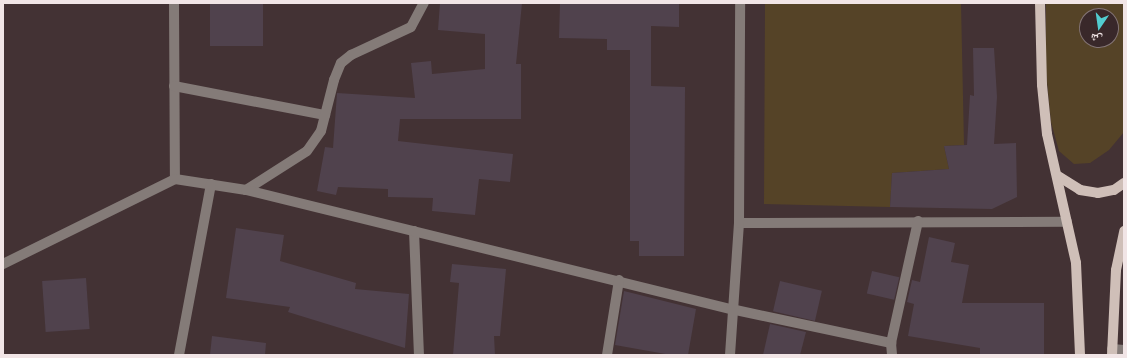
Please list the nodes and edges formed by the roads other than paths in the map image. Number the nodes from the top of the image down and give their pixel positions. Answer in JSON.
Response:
{"nodes":[{"id":1,"x":174,"y":3,"type":"edge"},
{"id":2,"x":424,"y":3,"type":"edge"},
{"id":3,"x":740,"y":3,"type":"edge"},
{"id":4,"x":1040,"y":3,"type":"edge"},
{"id":5,"x":174,"y":86,"type":"junction"},
{"id":6,"x":326,"y":115,"type":"junction"},
{"id":7,"x":1058,"y":176,"type":"junction"},
{"id":8,"x":175,"y":179,"type":"junction"},
{"id":9,"x":1124,"y":183,"type":"edge"},
{"id":10,"x":211,"y":184,"type":"junction"},
{"id":11,"x":246,"y":190,"type":"junction"},
{"id":12,"x":918,"y":221,"type":"junction"},
{"id":13,"x":1066,"y":222,"type":"junction"},
{"id":14,"x":738,"y":223,"type":"junction"},
{"id":15,"x":414,"y":231,"type":"junction"},
{"id":16,"x":1124,"y":231,"type":"edge"},
{"id":17,"x":3,"y":264,"type":"edge"},
{"id":18,"x":619,"y":280,"type":"junction"},
{"id":19,"x":731,"y":309,"type":"junction"},
{"id":20,"x":891,"y":343,"type":"junction"},
{"id":21,"x":1124,"y":350,"type":"edge"},
{"id":22,"x":1112,"y":352,"type":"edge"},
{"id":23,"x":179,"y":355,"type":"edge"},
{"id":24,"x":419,"y":355,"type":"edge"},
{"id":25,"x":607,"y":355,"type":"edge"},
{"id":26,"x":730,"y":355,"type":"edge"},
{"id":27,"x":892,"y":355,"type":"edge"},
{"id":28,"x":1080,"y":355,"type":"edge"}],
"edges":[{"from":1,"to":5,"type":"street"},
{"from":2,"to":6,"type":"street"},
{"from":3,"to":14,"type":"street"},
{"from":4,"to":7,"type":"main road"},
{"from":5,"to":6,"type":"street"},
{"from":5,"to":8,"type":"street"},
{"from":6,"to":11,"type":"street"},
{"from":7,"to":9,"type":"main road"},
{"from":7,"to":13,"type":"main road"},
{"from":8,"to":10,"type":"street"},
{"from":8,"to":17,"type":"street"},
{"from":10,"to":11,"type":"street"},
{"from":10,"to":23,"type":"street"},
{"from":11,"to":15,"type":"street"},
{"from":12,"to":13,"type":"street"},
{"from":12,"to":14,"type":"street"},
{"from":12,"to":20,"type":"street"},
{"from":13,"to":28,"type":"main road"},
{"from":14,"to":19,"type":"street"},
{"from":15,"to":18,"type":"street"},
{"from":15,"to":24,"type":"street"},
{"from":16,"to":22,"type":"main road"},
{"from":18,"to":19,"type":"street"},
{"from":18,"to":25,"type":"street"},
{"from":19,"to":20,"type":"street"},
{"from":19,"to":26,"type":"street"},
{"from":20,"to":27,"type":"street"},
{"from":21,"to":22,"type":"street"}]}
